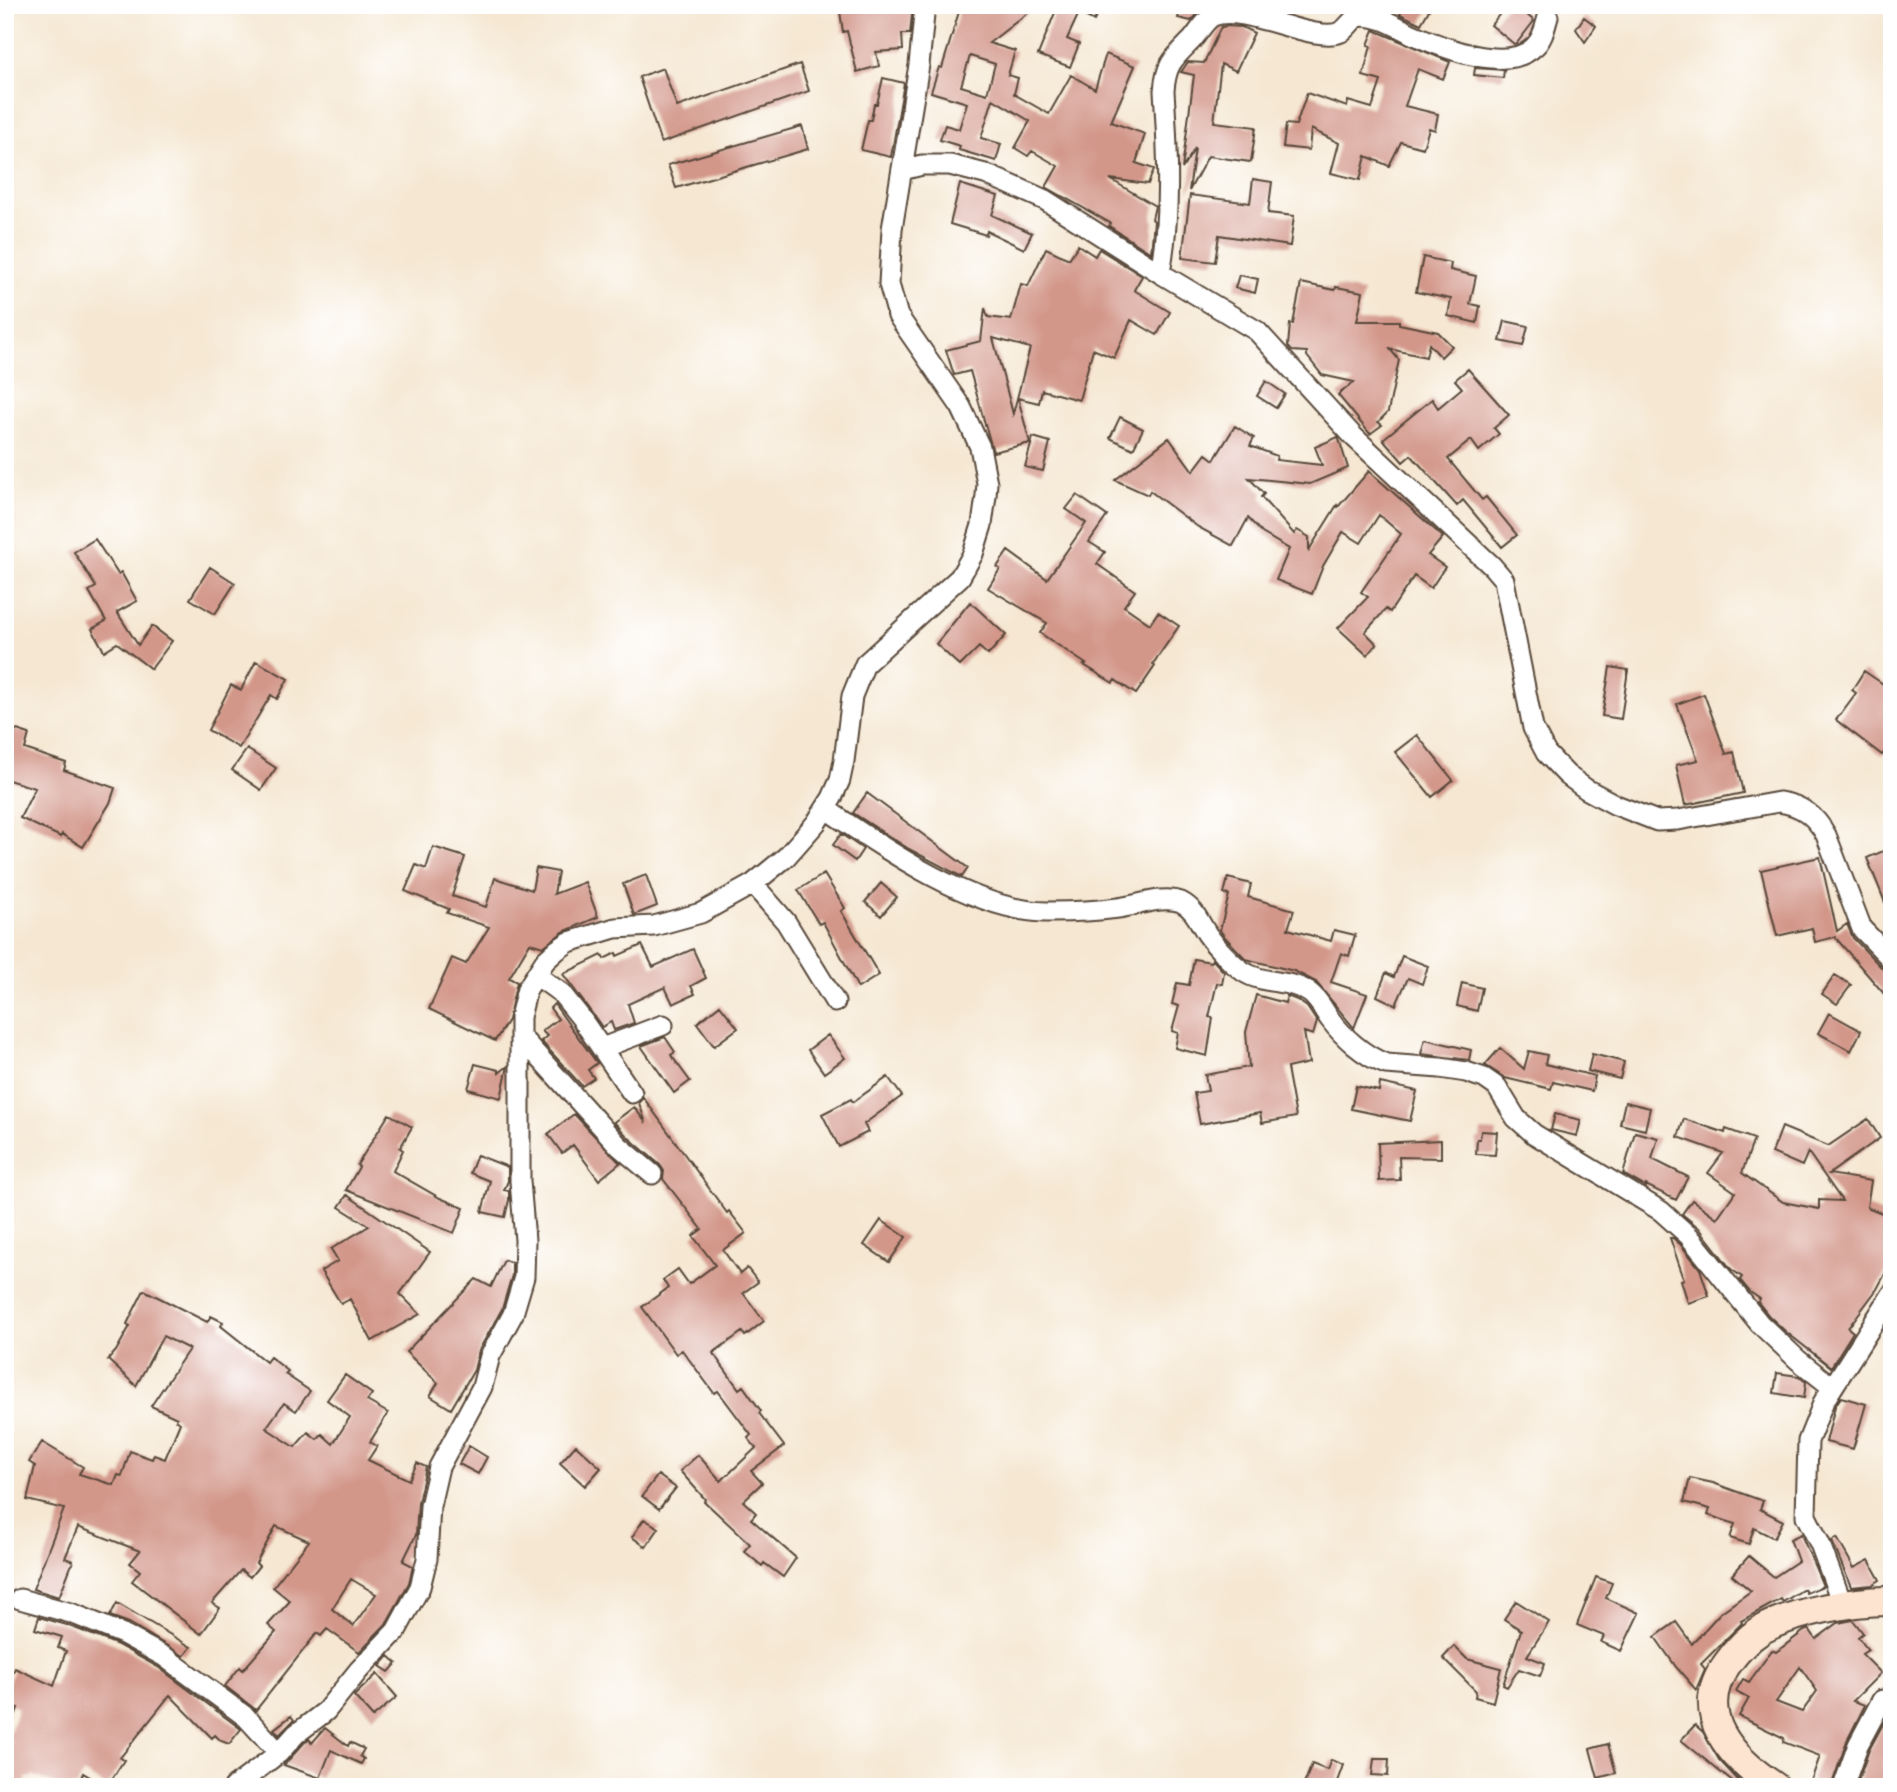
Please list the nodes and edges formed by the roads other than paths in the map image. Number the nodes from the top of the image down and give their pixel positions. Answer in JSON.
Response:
{"nodes":[{"id":1,"x":925,"y":5,"type":"edge"},
{"id":2,"x":1548,"y":17,"type":"dead end"},
{"id":3,"x":902,"y":170,"type":"junction"},
{"id":4,"x":1160,"y":273,"type":"junction"},
{"id":5,"x":826,"y":809,"type":"junction"},
{"id":6,"x":753,"y":884,"type":"junction"},
{"id":7,"x":1892,"y":960,"type":"edge"},
{"id":8,"x":536,"y":975,"type":"junction"},
{"id":9,"x":835,"y":1002,"type":"dead end"},
{"id":10,"x":663,"y":1025,"type":"dead end"},
{"id":11,"x":520,"y":1036,"type":"junction"},
{"id":12,"x":602,"y":1048,"type":"junction"},
{"id":13,"x":632,"y":1093,"type":"dead end"},
{"id":14,"x":652,"y":1174,"type":"dead end"},
{"id":15,"x":1892,"y":1294,"type":"edge"},
{"id":16,"x":1832,"y":1387,"type":"junction"},
{"id":17,"x":20,"y":1599,"type":"dead end"},
{"id":18,"x":1892,"y":1601,"type":"edge"},
{"id":19,"x":1843,"y":1606,"type":"junction"},
{"id":20,"x":1882,"y":1700,"type":"dead end"},
{"id":21,"x":279,"y":1753,"type":"junction"},
{"id":22,"x":1769,"y":1785,"type":"edge"},
{"id":23,"x":234,"y":1787,"type":"edge"},
{"id":24,"x":1843,"y":1787,"type":"edge"}],
"edges":[{"from":1,"to":3,"type":"street"},
{"from":2,"to":4,"type":"street"},
{"from":3,"to":4,"type":"street"},
{"from":3,"to":5,"type":"street"},
{"from":4,"to":7,"type":"street"},
{"from":5,"to":6,"type":"street"},
{"from":5,"to":16,"type":"street"},
{"from":6,"to":8,"type":"street"},
{"from":6,"to":9,"type":"street"},
{"from":8,"to":11,"type":"street"},
{"from":8,"to":12,"type":"street"},
{"from":10,"to":12,"type":"street"},
{"from":11,"to":14,"type":"street"},
{"from":11,"to":21,"type":"street"},
{"from":12,"to":13,"type":"street"},
{"from":15,"to":16,"type":"street"},
{"from":16,"to":19,"type":"street"},
{"from":17,"to":21,"type":"street"},
{"from":18,"to":19,"type":"main road"},
{"from":19,"to":22,"type":"main road"},
{"from":20,"to":24,"type":"street"},
{"from":21,"to":23,"type":"street"}]}
